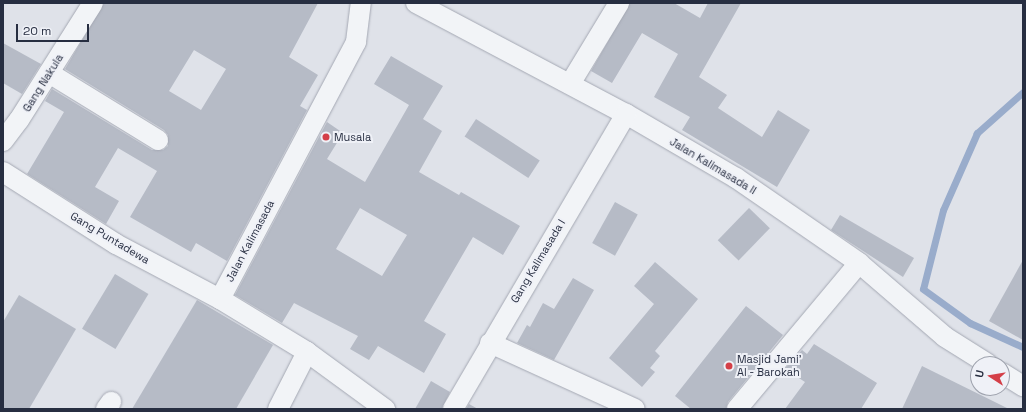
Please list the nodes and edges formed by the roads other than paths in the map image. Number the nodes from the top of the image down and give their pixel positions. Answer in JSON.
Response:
{"nodes":[{"id":1,"x":93,"y":3,"type":"edge"},
{"id":2,"x":361,"y":3,"type":"edge"},
{"id":3,"x":416,"y":3,"type":"edge"},
{"id":4,"x":619,"y":3,"type":"edge"},
{"id":5,"x":49,"y":73,"type":"junction"},
{"id":6,"x":570,"y":84,"type":"junction"},
{"id":7,"x":626,"y":114,"type":"junction"},
{"id":8,"x":158,"y":140,"type":"dead end"},
{"id":9,"x":3,"y":141,"type":"edge"},
{"id":10,"x":3,"y":172,"type":"edge"},
{"id":11,"x":859,"y":263,"type":"junction"},
{"id":12,"x":220,"y":299,"type":"junction"},
{"id":13,"x":490,"y":342,"type":"junction"},
{"id":14,"x":307,"y":352,"type":"junction"},
{"id":15,"x":975,"y":356,"type":"edge"},
{"id":16,"x":1010,"y":378,"type":"edge"},
{"id":17,"x":1023,"y":386,"type":"edge"},
{"id":18,"x":278,"y":409,"type":"edge"},
{"id":19,"x":385,"y":409,"type":"edge"},
{"id":20,"x":453,"y":409,"type":"edge"},
{"id":21,"x":635,"y":409,"type":"edge"},
{"id":22,"x":737,"y":409,"type":"edge"}],
"edges":[{"from":1,"to":5,"type":"street","name":"Gang Nakula"},
{"from":2,"to":12,"type":"street","name":"Jalan Kalimasada"},
{"from":3,"to":6,"type":"street","name":"Jalan Kalimasada II"},
{"from":4,"to":6,"type":"street"},
{"from":5,"to":8,"type":"street"},
{"from":5,"to":9,"type":"street","name":"Gang Nakula"},
{"from":6,"to":7,"type":"street","name":"Jalan Kalimasada II"},
{"from":7,"to":11,"type":"street","name":"Jalan Kalimasada II"},
{"from":7,"to":13,"type":"street","name":"Gang Kalimasada I"},
{"from":10,"to":12,"type":"street","name":"Gang Puntadewa"},
{"from":11,"to":15,"type":"street","name":"Jalan Kalimasada II"},
{"from":11,"to":22,"type":"street"},
{"from":12,"to":14,"type":"street"},
{"from":13,"to":20,"type":"street","name":"Gang Kalimasada I"},
{"from":13,"to":21,"type":"street"},
{"from":14,"to":18,"type":"street"},
{"from":14,"to":19,"type":"street"},
{"from":16,"to":17,"type":"street"}]}
